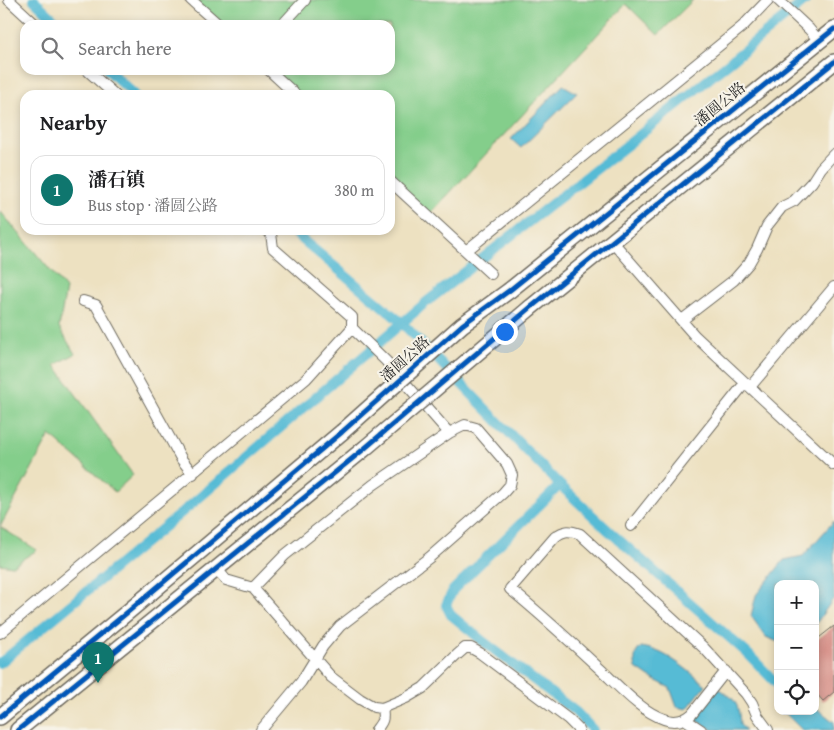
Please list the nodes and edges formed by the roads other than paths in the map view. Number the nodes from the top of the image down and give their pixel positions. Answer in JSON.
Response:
{"nodes":[{"id":1,"x":9,"y":0,"type":"edge"},
{"id":2,"x":191,"y":0,"type":"edge"},
{"id":3,"x":305,"y":0,"type":"edge"},
{"id":4,"x":768,"y":0,"type":"edge"},
{"id":5,"x":778,"y":0,"type":"edge"},
{"id":6,"x":31,"y":20,"type":"edge"},
{"id":7,"x":213,"y":20,"type":"edge"},
{"id":8,"x":287,"y":20,"type":"edge"},
{"id":9,"x":834,"y":29,"type":"edge"},
{"id":10,"x":819,"y":41,"type":"junction"},
{"id":11,"x":834,"y":62,"type":"edge"},
{"id":12,"x":93,"y":75,"type":"edge"},
{"id":13,"x":274,"y":75,"type":"edge"},
{"id":14,"x":109,"y":90,"type":"edge"},
{"id":15,"x":291,"y":90,"type":"edge"},
{"id":16,"x":834,"y":154,"type":"edge"},
{"id":17,"x":395,"y":186,"type":"edge"},
{"id":18,"x":271,"y":235,"type":"edge"},
{"id":19,"x":612,"y":241,"type":"junction"},
{"id":20,"x":468,"y":253,"type":"junction"},
{"id":21,"x":491,"y":274,"type":"dead end"},
{"id":22,"x":834,"y":287,"type":"edge"},
{"id":23,"x":84,"y":301,"type":"dead end"},
{"id":24,"x":682,"y":320,"type":"junction"},
{"id":25,"x":354,"y":330,"type":"junction"},
{"id":26,"x":747,"y":385,"type":"junction"},
{"id":27,"x":449,"y":433,"type":"junction"},
{"id":28,"x":834,"y":465,"type":"edge"},
{"id":29,"x":193,"y":474,"type":"junction"},
{"id":30,"x":631,"y":526,"type":"dead end"},
{"id":31,"x":202,"y":549,"type":"junction"},
{"id":32,"x":217,"y":569,"type":"junction"},
{"id":33,"x":253,"y":588,"type":"junction"},
{"id":34,"x":0,"y":633,"type":"edge"},
{"id":35,"x":314,"y":659,"type":"junction"},
{"id":36,"x":726,"y":671,"type":"junction"},
{"id":37,"x":382,"y":708,"type":"junction"},
{"id":38,"x":0,"y":717,"type":"edge"},
{"id":39,"x":686,"y":720,"type":"junction"},
{"id":40,"x":18,"y":730,"type":"edge"},
{"id":41,"x":261,"y":730,"type":"edge"},
{"id":42,"x":376,"y":730,"type":"edge"},
{"id":43,"x":579,"y":730,"type":"edge"},
{"id":44,"x":701,"y":730,"type":"edge"},
{"id":45,"x":768,"y":730,"type":"edge"}],
"edges":[{"from":1,"to":6,"type":"street"},
{"from":2,"to":7,"type":"street"},
{"from":3,"to":8,"type":"street"},
{"from":4,"to":20,"type":"street"},
{"from":5,"to":10,"type":"street"},
{"from":9,"to":10,"type":"main road","name":"潘圆公路"},
{"from":10,"to":31,"type":"main road","name":"潘圆公路","bridge":true},
{"from":11,"to":19,"type":"main road"},
{"from":12,"to":14,"type":"street"},
{"from":13,"to":15,"type":"street"},
{"from":16,"to":24,"type":"street"},
{"from":17,"to":20,"type":"street"},
{"from":18,"to":25,"type":"street"},
{"from":19,"to":24,"type":"street"},
{"from":19,"to":32,"type":"main road","bridge":true},
{"from":20,"to":21,"type":"street"},
{"from":22,"to":26,"type":"street"},
{"from":23,"to":29,"type":"street"},
{"from":24,"to":26,"type":"street"},
{"from":25,"to":27,"type":"street"},
{"from":25,"to":29,"type":"street"},
{"from":26,"to":28,"type":"street"},
{"from":26,"to":30,"type":"street"},
{"from":27,"to":33,"type":"street"},
{"from":27,"to":35,"type":"street"},
{"from":29,"to":34,"type":"street"},
{"from":31,"to":32,"type":"main road"},
{"from":31,"to":38,"type":"main road","name":"潘圆公路"},
{"from":32,"to":33,"type":"street"},
{"from":32,"to":40,"type":"main road"},
{"from":33,"to":35,"type":"street"},
{"from":35,"to":37,"type":"street"},
{"from":35,"to":41,"type":"street"},
{"from":36,"to":39,"type":"street"},
{"from":36,"to":39,"type":"street"},
{"from":36,"to":45,"type":"street"},
{"from":37,"to":42,"type":"street"},
{"from":37,"to":43,"type":"street"},
{"from":39,"to":44,"type":"street"}]}
